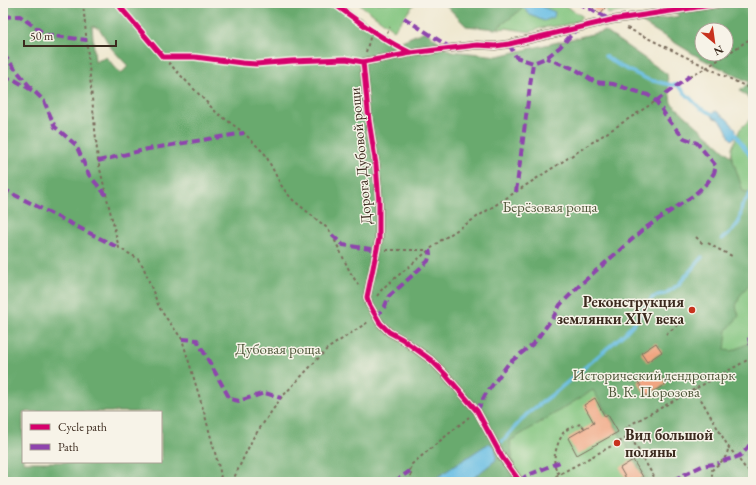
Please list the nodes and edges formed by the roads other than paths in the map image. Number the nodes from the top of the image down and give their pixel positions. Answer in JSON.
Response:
{"nodes":[{"id":1,"x":724,"y":3,"type":"edge"},
{"id":2,"x":520,"y":482,"type":"edge"}],
"edges":[{"from":1,"to":2,"type":"lane","name":"Дорога Дубовой рощи"}]}
